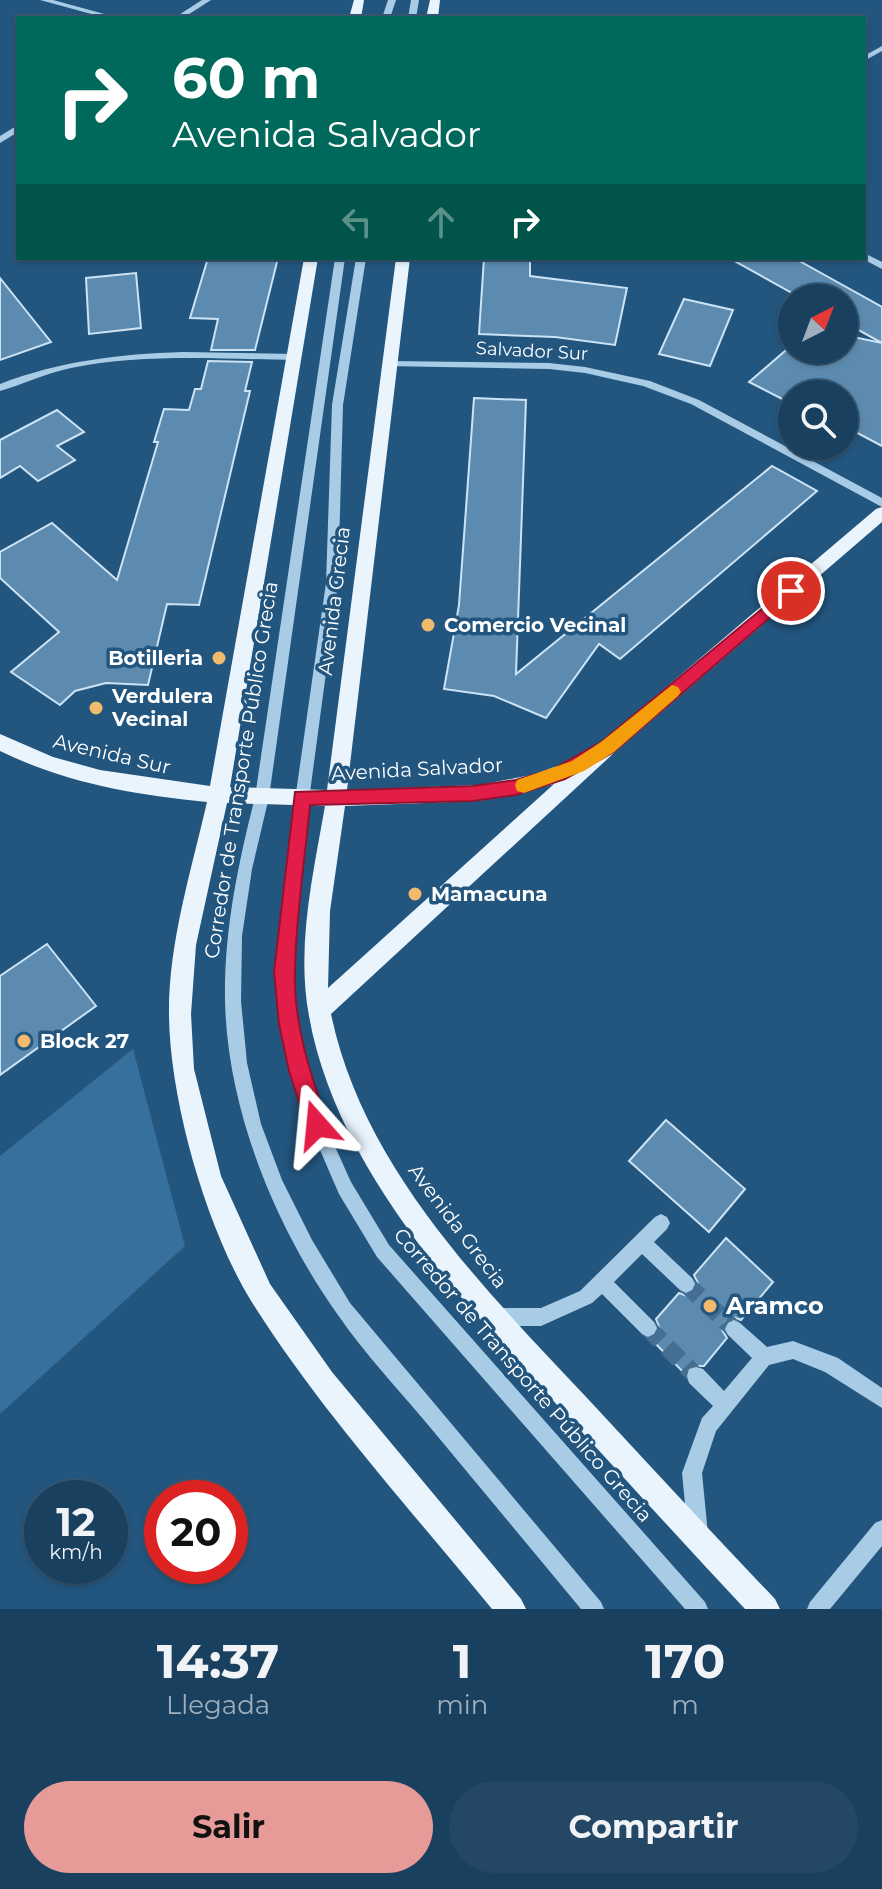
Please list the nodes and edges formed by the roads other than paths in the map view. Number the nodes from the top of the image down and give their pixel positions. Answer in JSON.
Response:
{"nodes":[{"id":1,"x":44,"y":0,"type":"edge"},
{"id":2,"x":207,"y":0,"type":"edge"},
{"id":3,"x":107,"y":16,"type":"edge"},
{"id":4,"x":181,"y":16,"type":"edge"},
{"id":5,"x":311,"y":260,"type":"edge"},
{"id":6,"x":340,"y":260,"type":"edge"},
{"id":7,"x":361,"y":260,"type":"edge"},
{"id":8,"x":403,"y":260,"type":"edge"},
{"id":9,"x":295,"y":357,"type":"junction"},
{"id":10,"x":389,"y":364,"type":"junction"},
{"id":11,"x":0,"y":388,"type":"edge"},
{"id":12,"x":882,"y":503,"type":"edge"},
{"id":13,"x":882,"y":513,"type":"edge"},
{"id":14,"x":0,"y":742,"type":"edge"},
{"id":15,"x":608,"y":747,"type":"junction"},
{"id":16,"x":219,"y":794,"type":"junction"},
{"id":17,"x":262,"y":797,"type":"junction"},
{"id":18,"x":301,"y":798,"type":"junction"},
{"id":19,"x":337,"y":798,"type":"junction"},
{"id":20,"x":319,"y":1010,"type":"junction"},
{"id":21,"x":661,"y":1223,"type":"dead end"},
{"id":22,"x":642,"y":1242,"type":"junction"},
{"id":23,"x":602,"y":1282,"type":"junction"},
{"id":24,"x":686,"y":1284,"type":"tunnel mouth"},
{"id":25,"x":493,"y":1317,"type":"junction"},
{"id":26,"x":648,"y":1328,"type":"tunnel mouth"},
{"id":27,"x":734,"y":1329,"type":"tunnel mouth"},
{"id":28,"x":764,"y":1357,"type":"junction"},
{"id":29,"x":696,"y":1376,"type":"tunnel mouth"},
{"id":30,"x":882,"y":1399,"type":"edge"},
{"id":31,"x":725,"y":1405,"type":"junction"},
{"id":32,"x":882,"y":1530,"type":"edge"},
{"id":33,"x":698,"y":1538,"type":"junction"},
{"id":34,"x":511,"y":1609,"type":"edge"},
{"id":35,"x":594,"y":1609,"type":"edge"},
{"id":36,"x":698,"y":1609,"type":"edge"},
{"id":37,"x":765,"y":1609,"type":"edge"},
{"id":38,"x":817,"y":1609,"type":"edge"}],
"edges":[{"from":1,"to":3,"type":"street"},
{"from":2,"to":4,"type":"street"},
{"from":5,"to":9,"type":"main road"},
{"from":6,"to":17,"type":"street","name":"Corredor de Transporte Público Grecia"},
{"from":7,"to":18,"type":"street","name":"Corredor de Transporte Público Grecia"},
{"from":8,"to":10,"type":"main road","name":"Avenida Grecia"},
{"from":9,"to":11,"type":"street"},
{"from":9,"to":16,"type":"main road"},
{"from":10,"to":12,"type":"street","name":"Salvador Sur"},
{"from":10,"to":19,"type":"main road","name":"Avenida Grecia"},
{"from":13,"to":15,"type":"main road","name":"Avenida Salvador"},
{"from":14,"to":16,"type":"main road","name":"Avenida Sur"},
{"from":15,"to":19,"type":"main road","name":"Avenida Salvador"},
{"from":15,"to":20,"type":"main road","name":"Avenida Salvador"},
{"from":16,"to":17,"type":"main road","name":"Avenida Salvador"},
{"from":16,"to":34,"type":"main road"},
{"from":17,"to":18,"type":"main road","name":"Avenida Salvador"},
{"from":17,"to":35,"type":"street","name":"Corredor de Transporte Público Grecia"},
{"from":18,"to":19,"type":"main road","name":"Avenida Salvador"},
{"from":18,"to":36,"type":"street","name":"Corredor de Transporte Público Grecia"},
{"from":19,"to":20,"type":"main road","name":"Avenida Grecia"},
{"from":20,"to":25,"type":"main road","name":"Avenida Grecia"},
{"from":21,"to":22,"type":"street"},
{"from":22,"to":23,"type":"street"},
{"from":22,"to":24,"type":"street"},
{"from":23,"to":25,"type":"street"},
{"from":23,"to":26,"type":"street"},
{"from":25,"to":33,"type":"main road","name":"Avenida Grecia"},
{"from":27,"to":28,"type":"street"},
{"from":28,"to":30,"type":"street"},
{"from":28,"to":31,"type":"street"},
{"from":29,"to":31,"type":"street"},
{"from":31,"to":33,"type":"street"},
{"from":32,"to":38,"type":"street"},
{"from":33,"to":37,"type":"main road","name":"Avenida Grecia"}]}
